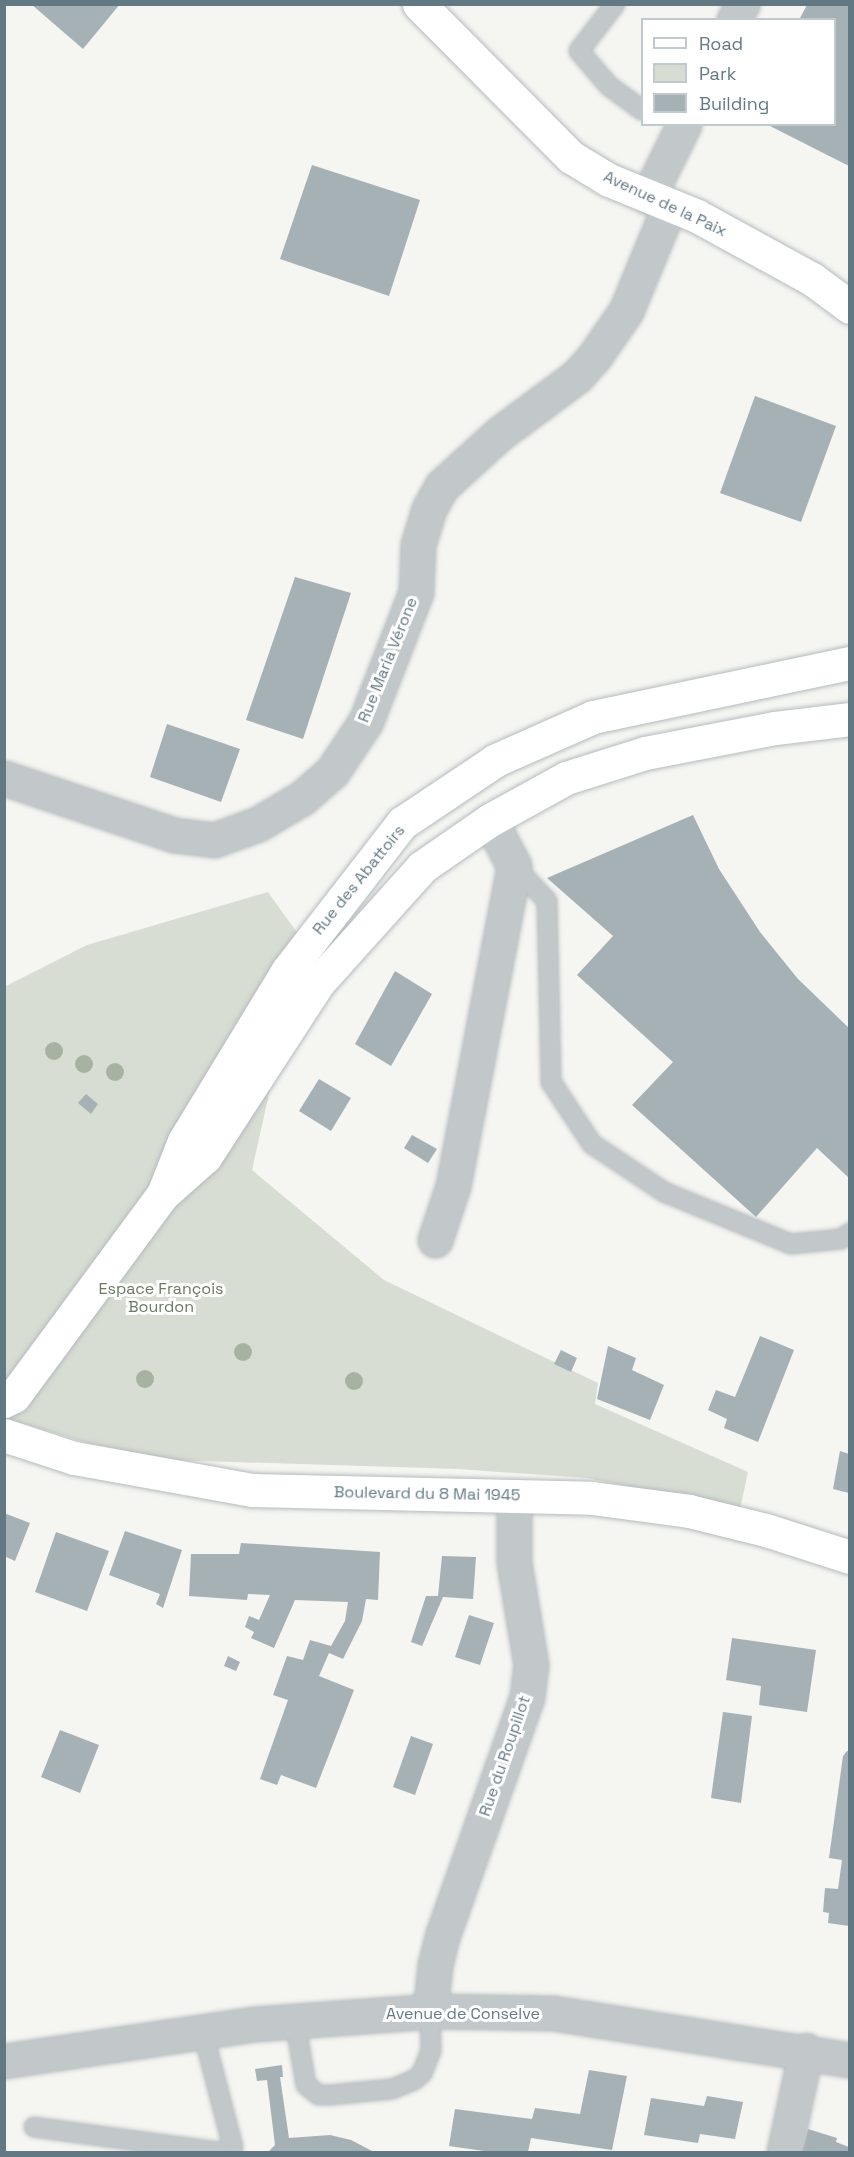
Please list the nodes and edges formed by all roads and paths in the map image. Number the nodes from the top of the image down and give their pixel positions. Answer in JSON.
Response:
{"nodes":[{"id":1,"x":419,"y":4,"type":"edge"},
{"id":2,"x":615,"y":4,"type":"edge"},
{"id":3,"x":742,"y":4,"type":"edge"},
{"id":4,"x":735,"y":18,"type":"edge"},
{"id":5,"x":641,"y":109,"type":"edge"},
{"id":6,"x":676,"y":128,"type":"edge"},
{"id":7,"x":659,"y":201,"type":"junction"},
{"id":8,"x":849,"y":307,"type":"edge"},
{"id":9,"x":849,"y":663,"type":"edge"},
{"id":10,"x":849,"y":719,"type":"edge"},
{"id":11,"x":4,"y":778,"type":"edge"},
{"id":12,"x":490,"y":820,"type":"junction"},
{"id":13,"x":514,"y":866,"type":"junction"},
{"id":14,"x":163,"y":1194,"type":"junction"},
{"id":15,"x":849,"y":1233,"type":"edge"},
{"id":16,"x":435,"y":1240,"type":"dead end"},
{"id":17,"x":4,"y":1401,"type":"edge"},
{"id":18,"x":4,"y":1435,"type":"edge"},
{"id":19,"x":514,"y":1496,"type":"junction"},
{"id":20,"x":849,"y":1557,"type":"edge"},
{"id":21,"x":430,"y":2011,"type":"junction"},
{"id":22,"x":296,"y":2021,"type":"junction"},
{"id":23,"x":203,"y":2032,"type":"junction"},
{"id":24,"x":806,"y":2050,"type":"junction"},
{"id":25,"x":849,"y":2060,"type":"edge"},
{"id":26,"x":4,"y":2061,"type":"edge"},
{"id":27,"x":34,"y":2127,"type":"dead end"},
{"id":28,"x":219,"y":2152,"type":"edge"},
{"id":29,"x":784,"y":2152,"type":"edge"}],
"edges":[{"from":1,"to":7,"type":"main road","name":"Avenue de la Paix"},
{"from":2,"to":5,"type":"lane"},
{"from":3,"to":4,"type":"street"},
{"from":6,"to":7,"type":"street"},
{"from":7,"to":8,"type":"main road","name":"Avenue de la Paix"},
{"from":7,"to":11,"type":"street","name":"Rue Maria Vérone"},
{"from":9,"to":14,"type":"main road","name":"Rue des Abattoirs"},
{"from":10,"to":12,"type":"main road"},
{"from":12,"to":13,"type":"street"},
{"from":12,"to":14,"type":"main road"},
{"from":13,"to":15,"type":"lane"},
{"from":13,"to":16,"type":"street"},
{"from":14,"to":17,"type":"main road"},
{"from":18,"to":19,"type":"main road","name":"Boulevard du 8 Mai 1945"},
{"from":19,"to":20,"type":"main road","name":"Boulevard du 8 Mai 1945"},
{"from":19,"to":21,"type":"street","name":"Rue du Roupillot"},
{"from":21,"to":22,"type":"street","name":"Avenue de Conselve"},
{"from":21,"to":22,"type":"lane"},
{"from":21,"to":24,"type":"street","name":"Avenue de Conselve"},
{"from":22,"to":23,"type":"street","name":"Avenue de Conselve"},
{"from":23,"to":26,"type":"street","name":"Avenue de Conselve"},
{"from":23,"to":28,"type":"lane"},
{"from":24,"to":25,"type":"street","name":"Avenue de Conselve"},
{"from":24,"to":29,"type":"street"},
{"from":27,"to":28,"type":"lane"}]}
